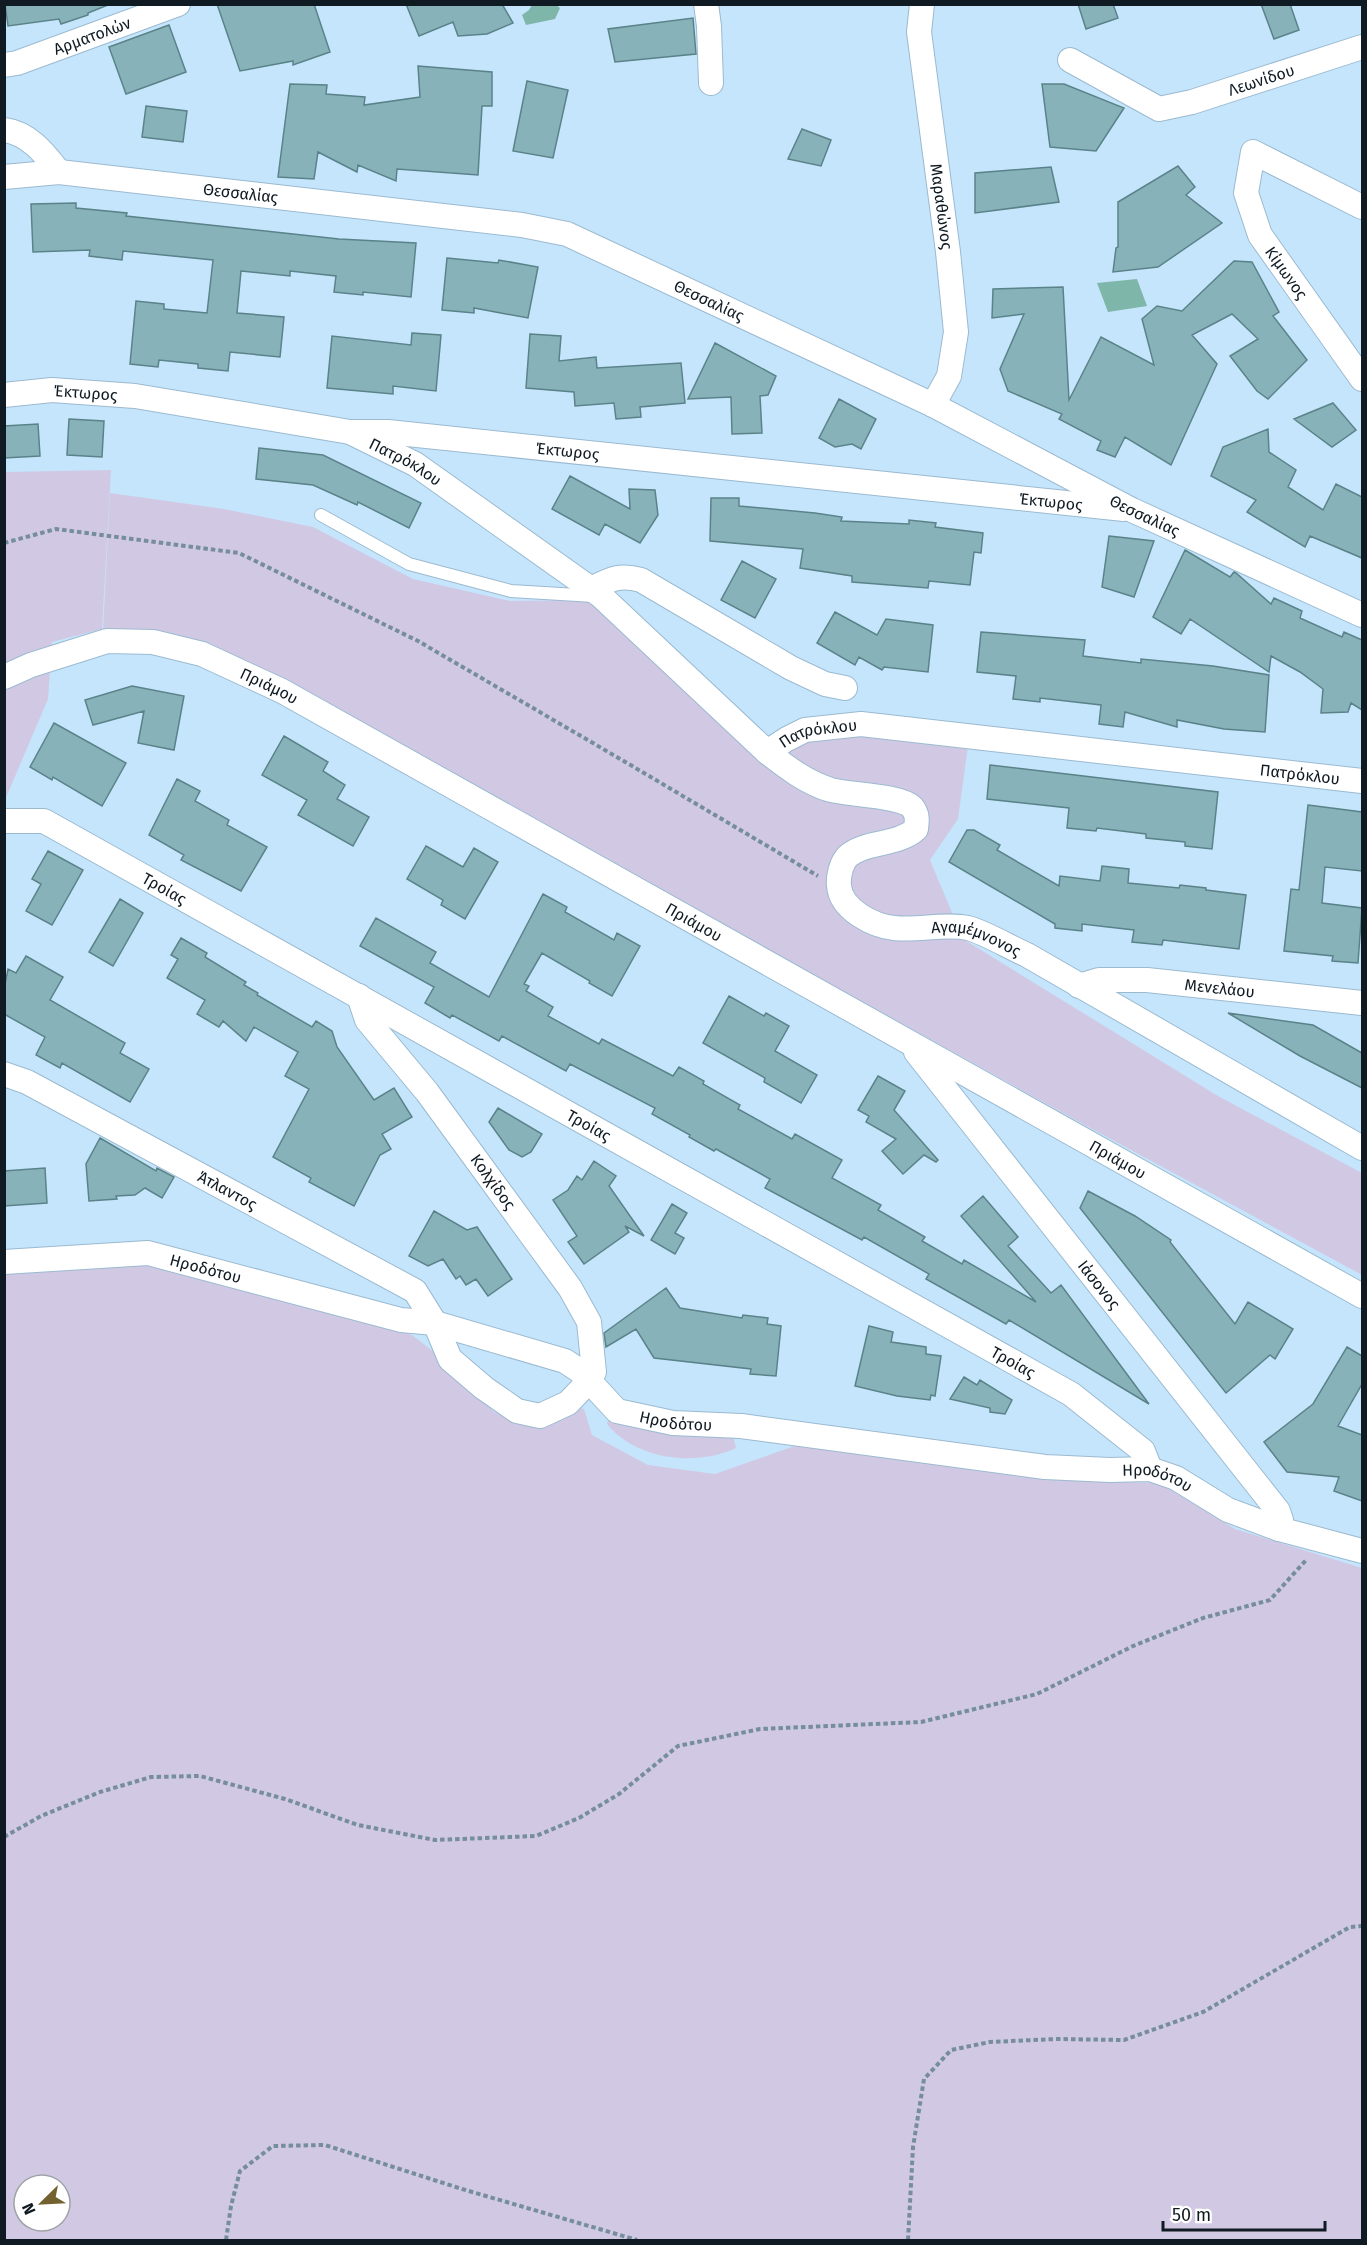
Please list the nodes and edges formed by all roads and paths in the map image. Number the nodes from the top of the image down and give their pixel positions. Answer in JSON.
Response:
{"nodes":[{"id":1,"x":178,"y":4,"type":"edge"},
{"id":2,"x":706,"y":4,"type":"edge"},
{"id":3,"x":922,"y":4,"type":"edge"},
{"id":4,"x":1362,"y":48,"type":"edge"},
{"id":5,"x":1070,"y":60,"type":"dead end"},
{"id":6,"x":4,"y":65,"type":"edge"},
{"id":7,"x":711,"y":83,"type":"dead end"},
{"id":8,"x":4,"y":130,"type":"edge"},
{"id":9,"x":59,"y":172,"type":"junction"},
{"id":10,"x":4,"y":177,"type":"edge"},
{"id":11,"x":1362,"y":207,"type":"edge"},
{"id":12,"x":1362,"y":379,"type":"edge"},
{"id":13,"x":4,"y":395,"type":"edge"},
{"id":14,"x":933,"y":405,"type":"junction"},
{"id":15,"x":350,"y":432,"type":"junction"},
{"id":16,"x":1132,"y":510,"type":"junction"},
{"id":17,"x":321,"y":515,"type":"dead end"},
{"id":18,"x":4,"y":543,"type":"edge"},
{"id":19,"x":596,"y":592,"type":"junction"},
{"id":20,"x":1362,"y":615,"type":"edge"},
{"id":21,"x":4,"y":678,"type":"edge"},
{"id":22,"x":845,"y":688,"type":"dead end"},
{"id":23,"x":767,"y":752,"type":"junction"},
{"id":24,"x":1362,"y":781,"type":"edge"},
{"id":25,"x":4,"y":821,"type":"edge"},
{"id":26,"x":839,"y":889,"type":"junction"},
{"id":27,"x":1079,"y":986,"type":"junction"},
{"id":28,"x":359,"y":996,"type":"junction"},
{"id":29,"x":1362,"y":1003,"type":"edge"},
{"id":30,"x":909,"y":1044,"type":"junction"},
{"id":31,"x":4,"y":1074,"type":"edge"},
{"id":32,"x":1362,"y":1148,"type":"edge"},
{"id":33,"x":4,"y":1262,"type":"edge"},
{"id":34,"x":1362,"y":1296,"type":"edge"},
{"id":35,"x":435,"y":1323,"type":"junction"},
{"id":36,"x":589,"y":1381,"type":"junction"},
{"id":37,"x":1150,"y":1469,"type":"junction"},
{"id":38,"x":1279,"y":1529,"type":"junction"},
{"id":39,"x":1317,"y":1540,"type":"junction"},
{"id":40,"x":1362,"y":1551,"type":"edge"},
{"id":41,"x":4,"y":1837,"type":"edge"},
{"id":42,"x":1362,"y":1926,"type":"edge"},
{"id":43,"x":226,"y":2241,"type":"edge"},
{"id":44,"x":637,"y":2241,"type":"edge"},
{"id":45,"x":908,"y":2241,"type":"edge"}],
"edges":[{"from":1,"to":6,"type":"street","name":"Αρματολών"},
{"from":2,"to":7,"type":"street"},
{"from":3,"to":14,"type":"street","name":"Μαραθώνος"},
{"from":4,"to":5,"type":"street","name":"Λεωνίδου"},
{"from":8,"to":9,"type":"street"},
{"from":9,"to":10,"type":"street","name":"Θεσσαλίας"},
{"from":9,"to":14,"type":"street","name":"Θεσσαλίας"},
{"from":11,"to":12,"type":"street","name":"Κίμωνος"},
{"from":13,"to":15,"type":"street","name":"Έκτωρος"},
{"from":14,"to":16,"type":"street","name":"Θεσσαλίας"},
{"from":15,"to":16,"type":"street","name":"Έκτωρος"},
{"from":15,"to":19,"type":"street","name":"Πατρόκλου"},
{"from":16,"to":20,"type":"street","name":"Θεσσαλίας"},
{"from":17,"to":19,"type":"lane"},
{"from":18,"to":26,"type":"path"},
{"from":19,"to":22,"type":"street"},
{"from":19,"to":23,"type":"street","name":"Πατρόκλου"},
{"from":21,"to":30,"type":"street","name":"Πριάμου"},
{"from":23,"to":24,"type":"street","name":"Πατρόκλου"},
{"from":23,"to":26,"type":"street"},
{"from":25,"to":28,"type":"street","name":"Τροίας"},
{"from":26,"to":27,"type":"street","name":"Αγαμέμνονος"},
{"from":27,"to":29,"type":"street","name":"Μενελάου"},
{"from":27,"to":32,"type":"street","name":"Αγαμέμνονος"},
{"from":28,"to":36,"type":"street","name":"Κολχίδος"},
{"from":28,"to":37,"type":"street","name":"Τροίας"},
{"from":30,"to":34,"type":"street","name":"Πριάμου"},
{"from":30,"to":38,"type":"street","name":"Ιάσονος"},
{"from":31,"to":35,"type":"street","name":"Άτλαντος"},
{"from":33,"to":35,"type":"street","name":"Ηροδότου"},
{"from":35,"to":36,"type":"street","name":"Ηροδότου"},
{"from":35,"to":36,"type":"street","name":"Άτλαντος"},
{"from":36,"to":37,"type":"street","name":"Ηροδότου"},
{"from":37,"to":38,"type":"street","name":"Ηροδότου"},
{"from":38,"to":39,"type":"street","name":"Ηροδότου"},
{"from":39,"to":40,"type":"street","name":"Ηροδότου"},
{"from":39,"to":41,"type":"path"},
{"from":42,"to":45,"type":"path"},
{"from":43,"to":44,"type":"path"}]}
